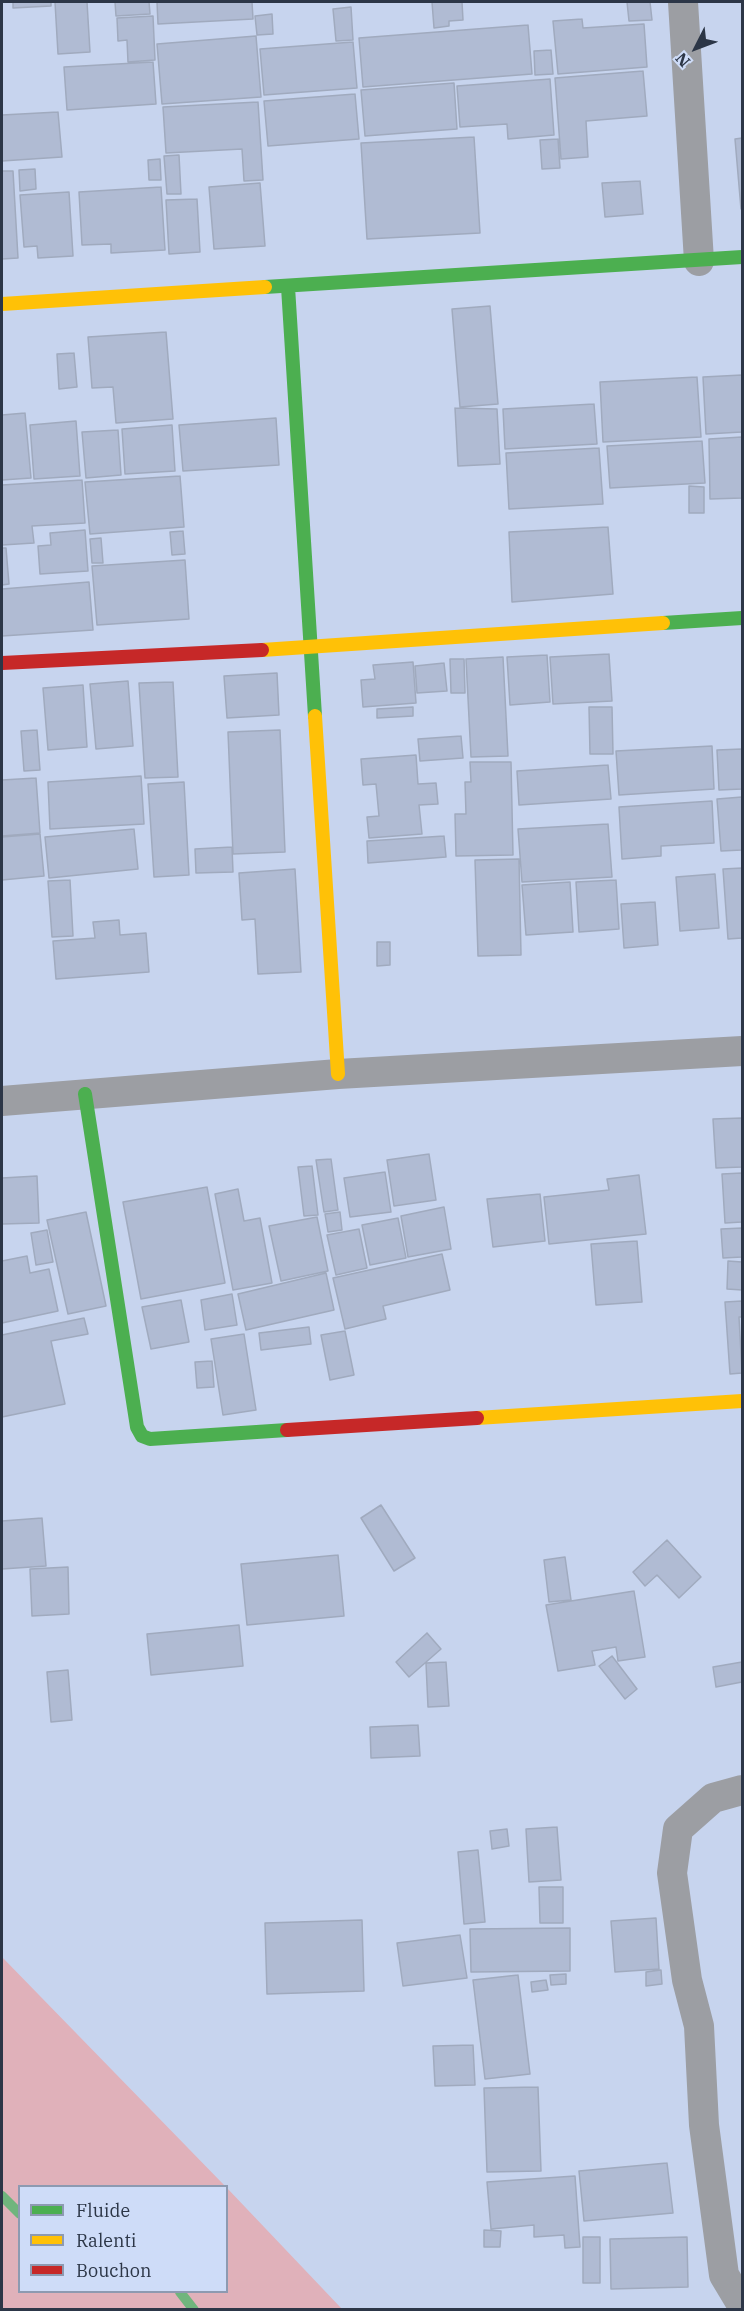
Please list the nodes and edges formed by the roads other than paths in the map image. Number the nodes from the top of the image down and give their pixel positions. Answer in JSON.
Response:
{"nodes":[{"id":1,"x":683,"y":2,"type":"edge"},
{"id":2,"x":742,"y":257,"type":"edge"},
{"id":3,"x":699,"y":261,"type":"junction"},
{"id":4,"x":288,"y":287,"type":"junction"},
{"id":5,"x":2,"y":304,"type":"edge"},
{"id":6,"x":742,"y":618,"type":"edge"},
{"id":7,"x":311,"y":647,"type":"junction"},
{"id":8,"x":2,"y":663,"type":"edge"},
{"id":9,"x":742,"y":1051,"type":"edge"},
{"id":10,"x":338,"y":1074,"type":"junction"},
{"id":11,"x":85,"y":1094,"type":"junction"},
{"id":12,"x":2,"y":1101,"type":"edge"},
{"id":13,"x":742,"y":1401,"type":"edge"},
{"id":14,"x":742,"y":1790,"type":"edge"},
{"id":15,"x":742,"y":2305,"type":"edge"}],
"edges":[{"from":1,"to":3,"type":"street"},
{"from":2,"to":3,"type":"street"},
{"from":3,"to":4,"type":"street"},
{"from":4,"to":5,"type":"street"},
{"from":4,"to":7,"type":"street"},
{"from":6,"to":7,"type":"street"},
{"from":7,"to":8,"type":"street"},
{"from":7,"to":10,"type":"street"},
{"from":9,"to":10,"type":"street"},
{"from":10,"to":11,"type":"street"},
{"from":11,"to":12,"type":"street"},
{"from":11,"to":13,"type":"street"},
{"from":14,"to":15,"type":"street"}]}
